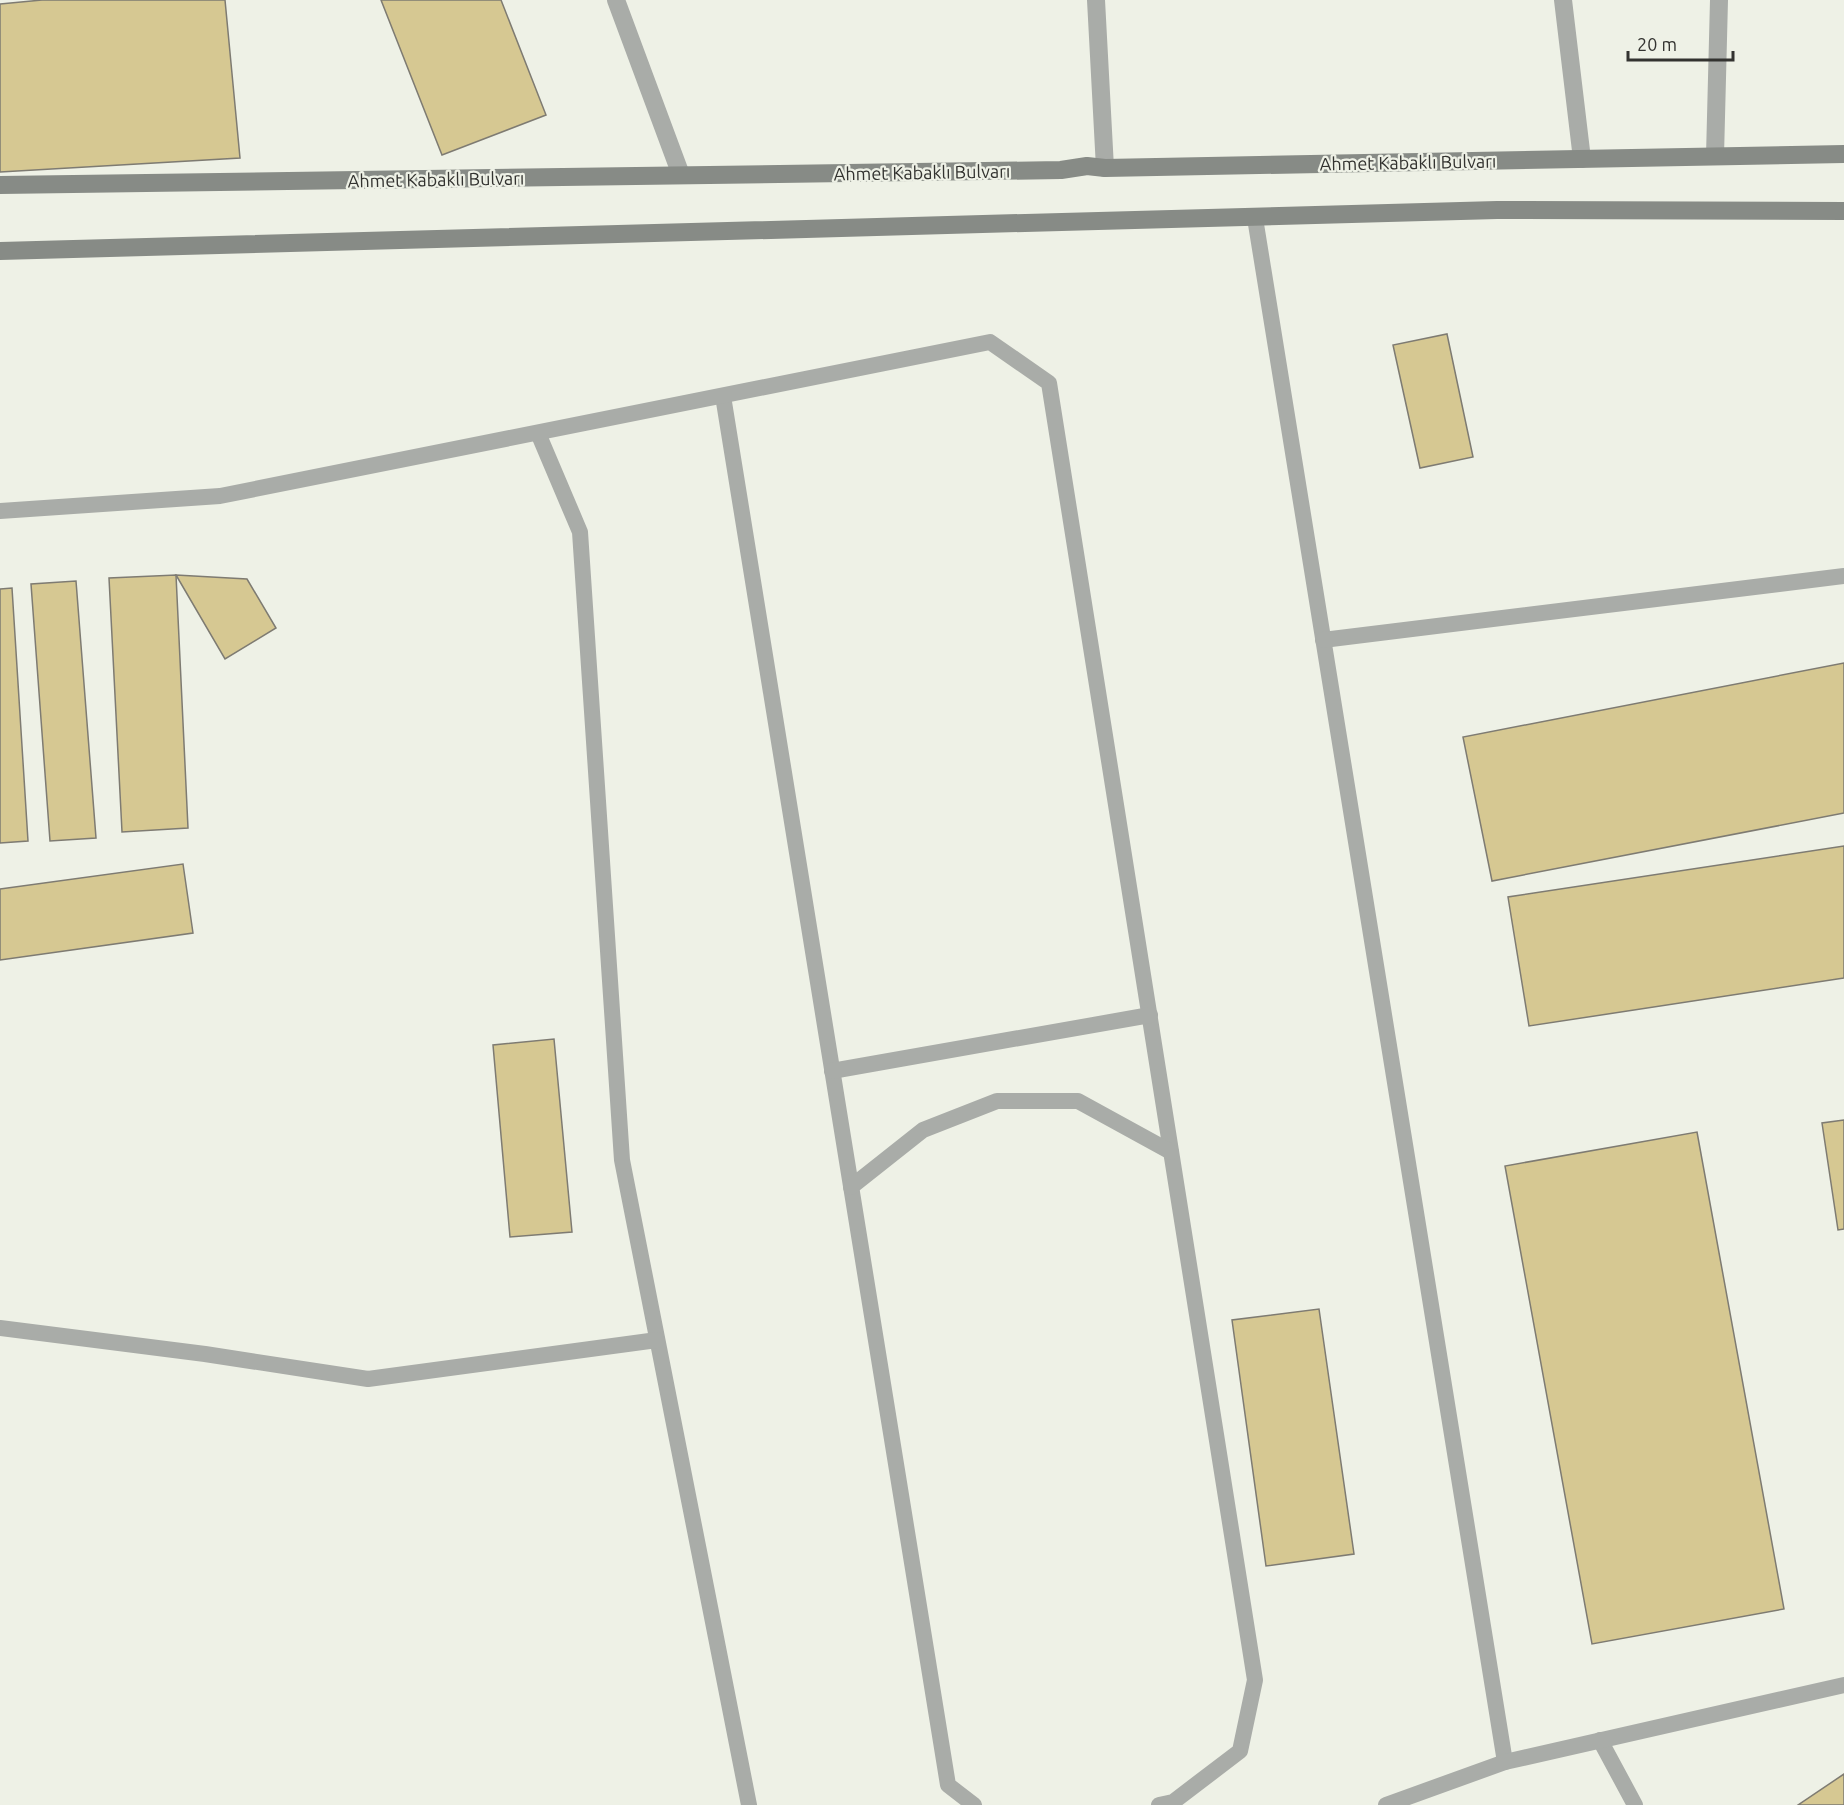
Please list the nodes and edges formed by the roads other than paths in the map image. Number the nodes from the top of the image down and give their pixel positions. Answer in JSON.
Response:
{"nodes":[{"id":1,"x":616,"y":0,"type":"edge"},
{"id":2,"x":1095,"y":0,"type":"edge"},
{"id":3,"x":1563,"y":0,"type":"edge"},
{"id":4,"x":1719,"y":0,"type":"edge"},
{"id":5,"x":1844,"y":154,"type":"edge"},
{"id":6,"x":1715,"y":156,"type":"junction"},
{"id":7,"x":1582,"y":159,"type":"junction"},
{"id":8,"x":1105,"y":168,"type":"junction"},
{"id":9,"x":681,"y":175,"type":"junction"},
{"id":10,"x":0,"y":185,"type":"edge"},
{"id":11,"x":1844,"y":211,"type":"edge"},
{"id":12,"x":1255,"y":218,"type":"junction"},
{"id":13,"x":0,"y":250,"type":"edge"},
{"id":14,"x":723,"y":396,"type":"junction"},
{"id":15,"x":538,"y":433,"type":"junction"},
{"id":16,"x":0,"y":511,"type":"edge"},
{"id":17,"x":1844,"y":576,"type":"edge"},
{"id":18,"x":1323,"y":639,"type":"junction"},
{"id":19,"x":1150,"y":1015,"type":"junction"},
{"id":20,"x":832,"y":1071,"type":"junction"},
{"id":21,"x":1171,"y":1152,"type":"junction"},
{"id":22,"x":851,"y":1187,"type":"junction"},
{"id":23,"x":0,"y":1328,"type":"edge"},
{"id":24,"x":657,"y":1340,"type":"junction"},
{"id":25,"x":1844,"y":1685,"type":"edge"},
{"id":26,"x":1600,"y":1740,"type":"junction"},
{"id":27,"x":1505,"y":1762,"type":"junction"},
{"id":28,"x":749,"y":1805,"type":"edge"},
{"id":29,"x":974,"y":1805,"type":"edge"},
{"id":30,"x":1159,"y":1805,"type":"edge"},
{"id":31,"x":1386,"y":1805,"type":"edge"},
{"id":32,"x":1635,"y":1805,"type":"edge"}],
"edges":[{"from":1,"to":9,"type":"street"},
{"from":2,"to":8,"type":"street"},
{"from":3,"to":7,"type":"street"},
{"from":4,"to":6,"type":"street"},
{"from":5,"to":6,"type":"main road","name":"Ahmet Kabaklı Bulvarı"},
{"from":6,"to":7,"type":"main road","name":"Ahmet Kabaklı Bulvarı"},
{"from":7,"to":8,"type":"main road","name":"Ahmet Kabaklı Bulvarı"},
{"from":8,"to":9,"type":"main road","name":"Ahmet Kabaklı Bulvarı"},
{"from":9,"to":10,"type":"main road","name":"Ahmet Kabaklı Bulvarı"},
{"from":11,"to":12,"type":"main road"},
{"from":12,"to":13,"type":"main road"},
{"from":12,"to":18,"type":"lane"},
{"from":14,"to":15,"type":"lane"},
{"from":14,"to":19,"type":"lane"},
{"from":14,"to":20,"type":"lane"},
{"from":15,"to":16,"type":"lane"},
{"from":15,"to":24,"type":"lane"},
{"from":17,"to":18,"type":"lane"},
{"from":18,"to":27,"type":"lane"},
{"from":19,"to":20,"type":"lane"},
{"from":19,"to":21,"type":"lane"},
{"from":20,"to":22,"type":"lane"},
{"from":21,"to":22,"type":"lane"},
{"from":21,"to":30,"type":"lane"},
{"from":22,"to":29,"type":"lane"},
{"from":23,"to":24,"type":"lane"},
{"from":24,"to":28,"type":"lane"},
{"from":25,"to":26,"type":"lane"},
{"from":26,"to":27,"type":"lane"},
{"from":26,"to":32,"type":"lane"},
{"from":27,"to":31,"type":"lane"}]}
